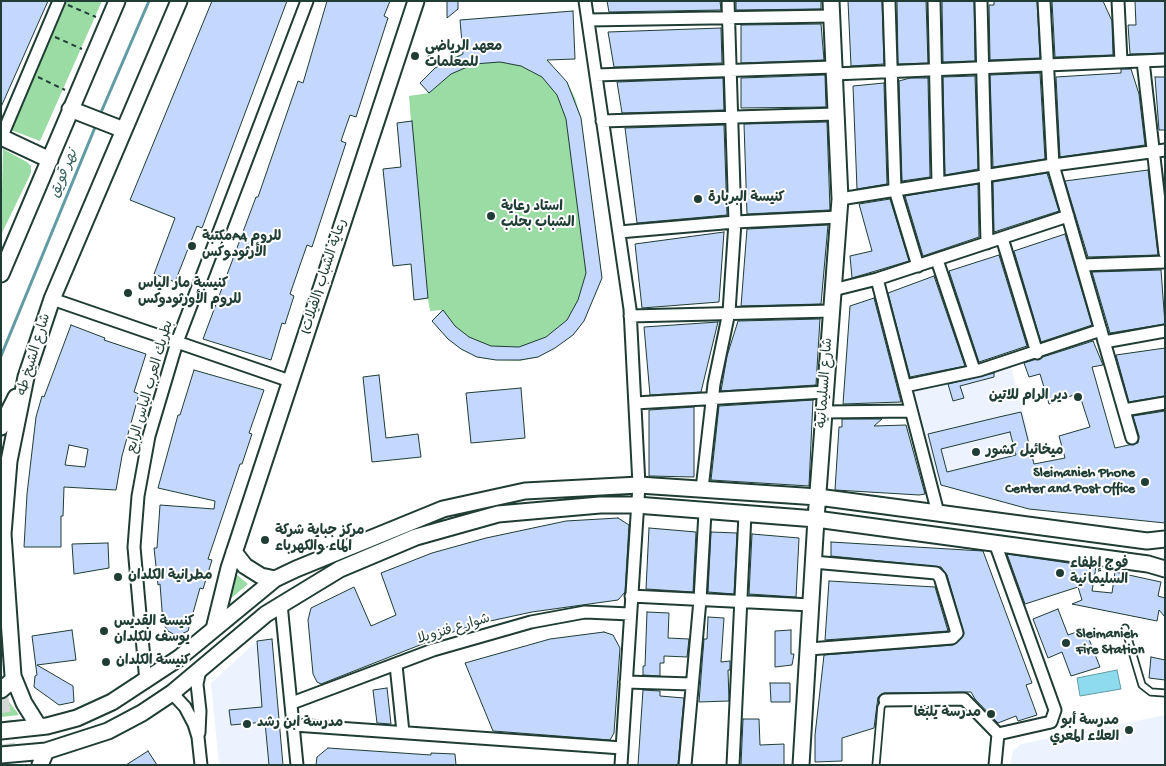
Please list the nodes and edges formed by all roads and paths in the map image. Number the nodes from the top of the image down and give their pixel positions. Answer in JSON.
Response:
{"nodes":[{"id":1,"x":117,"y":1,"type":"edge"},
{"id":2,"x":180,"y":1,"type":"edge"},
{"id":3,"x":307,"y":1,"type":"edge"},
{"id":4,"x":416,"y":1,"type":"edge"},
{"id":5,"x":585,"y":1,"type":"edge"},
{"id":6,"x":728,"y":1,"type":"edge"},
{"id":7,"x":890,"y":1,"type":"edge"},
{"id":8,"x":934,"y":1,"type":"edge"},
{"id":9,"x":981,"y":1,"type":"edge"},
{"id":10,"x":1044,"y":1,"type":"edge"},
{"id":11,"x":1118,"y":1,"type":"edge"},
{"id":12,"x":59,"y":2,"type":"edge"},
{"id":13,"x":831,"y":9,"type":"edge"},
{"id":14,"x":728,"y":18,"type":"junction"},
{"id":15,"x":588,"y":20,"type":"junction"},
{"id":16,"x":108,"y":21,"type":"junction"},
{"id":17,"x":46,"y":33,"type":"junction"},
{"id":18,"x":94,"y":54,"type":"junction"},
{"id":19,"x":1165,"y":60,"type":"edge"},
{"id":20,"x":1121,"y":61,"type":"junction"},
{"id":21,"x":1143,"y":61,"type":"junction"},
{"id":22,"x":1046,"y":64,"type":"junction"},
{"id":23,"x":982,"y":67,"type":"junction"},
{"id":24,"x":936,"y":69,"type":"junction"},
{"id":25,"x":730,"y":71,"type":"junction"},
{"id":26,"x":834,"y":71,"type":"junction"},
{"id":27,"x":892,"y":72,"type":"junction"},
{"id":28,"x":29,"y":73,"type":"junction"},
{"id":29,"x":596,"y":74,"type":"junction"},
{"id":30,"x":76,"y":95,"type":"junction"},
{"id":31,"x":70,"y":110,"type":"junction"},
{"id":32,"x":836,"y":114,"type":"junction"},
{"id":33,"x":731,"y":118,"type":"junction"},
{"id":34,"x":602,"y":121,"type":"junction"},
{"id":35,"x":124,"y":130,"type":"junction"},
{"id":36,"x":1,"y":137,"type":"edge"},
{"id":37,"x":1159,"y":150,"type":"edge"},
{"id":38,"x":50,"y":160,"type":"junction"},
{"id":39,"x":1052,"y":165,"type":"junction"},
{"id":40,"x":986,"y":175,"type":"junction"},
{"id":41,"x":938,"y":183,"type":"junction"},
{"id":42,"x":895,"y":190,"type":"junction"},
{"id":43,"x":840,"y":199,"type":"junction"},
{"id":44,"x":1068,"y":216,"type":"junction"},
{"id":45,"x":838,"y":217,"type":"junction"},
{"id":46,"x":735,"y":222,"type":"junction"},
{"id":47,"x":618,"y":232,"type":"junction"},
{"id":48,"x":1002,"y":238,"type":"junction"},
{"id":49,"x":987,"y":243,"type":"junction"},
{"id":50,"x":1165,"y":253,"type":"edge"},
{"id":51,"x":937,"y":260,"type":"junction"},
{"id":52,"x":1165,"y":262,"type":"edge"},
{"id":53,"x":1082,"y":265,"type":"junction"},
{"id":54,"x":918,"y":266,"type":"junction"},
{"id":55,"x":1,"y":274,"type":"edge"},
{"id":56,"x":878,"y":280,"type":"junction"},
{"id":57,"x":833,"y":290,"type":"junction"},
{"id":58,"x":52,"y":299,"type":"junction"},
{"id":59,"x":832,"y":311,"type":"junction"},
{"id":60,"x":729,"y":312,"type":"junction"},
{"id":61,"x":630,"y":316,"type":"junction"},
{"id":62,"x":1101,"y":330,"type":"junction"},
{"id":63,"x":1165,"y":331,"type":"edge"},
{"id":64,"x":177,"y":342,"type":"junction"},
{"id":65,"x":1104,"y":342,"type":"junction"},
{"id":66,"x":1037,"y":353,"type":"junction"},
{"id":67,"x":974,"y":370,"type":"junction"},
{"id":68,"x":26,"y":377,"type":"junction"},
{"id":69,"x":290,"y":381,"type":"junction"},
{"id":70,"x":905,"y":386,"type":"junction"},
{"id":71,"x":825,"y":392,"type":"junction"},
{"id":72,"x":712,"y":398,"type":"junction"},
{"id":73,"x":635,"y":403,"type":"junction"},
{"id":74,"x":1165,"y":403,"type":"edge"},
{"id":75,"x":1124,"y":410,"type":"junction"},
{"id":76,"x":911,"y":411,"type":"junction"},
{"id":77,"x":824,"y":412,"type":"junction"},
{"id":78,"x":1,"y":427,"type":"edge"},
{"id":79,"x":1132,"y":438,"type":"dead end"},
{"id":80,"x":639,"y":485,"type":"junction"},
{"id":81,"x":702,"y":489,"type":"junction"},
{"id":82,"x":818,"y":497,"type":"junction"},
{"id":83,"x":636,"y":505,"type":"junction"},
{"id":84,"x":705,"y":512,"type":"junction"},
{"id":85,"x":938,"y":513,"type":"junction"},
{"id":86,"x":745,"y":514,"type":"junction"},
{"id":87,"x":816,"y":519,"type":"junction"},
{"id":88,"x":1165,"y":539,"type":"edge"},
{"id":89,"x":995,"y":543,"type":"junction"},
{"id":90,"x":234,"y":552,"type":"junction"},
{"id":91,"x":813,"y":562,"type":"junction"},
{"id":92,"x":1165,"y":569,"type":"edge"},
{"id":93,"x":275,"y":579,"type":"junction"},
{"id":94,"x":631,"y":596,"type":"junction"},
{"id":95,"x":700,"y":600,"type":"junction"},
{"id":96,"x":741,"y":602,"type":"junction"},
{"id":97,"x":281,"y":604,"type":"junction"},
{"id":98,"x":811,"y":605,"type":"junction"},
{"id":99,"x":630,"y":614,"type":"junction"},
{"id":100,"x":1125,"y":628,"type":"dead end"},
{"id":101,"x":214,"y":629,"type":"junction"},
{"id":102,"x":809,"y":649,"type":"junction"},
{"id":103,"x":396,"y":665,"type":"junction"},
{"id":104,"x":200,"y":670,"type":"junction"},
{"id":105,"x":14,"y":679,"type":"junction"},
{"id":106,"x":146,"y":682,"type":"junction"},
{"id":107,"x":626,"y":682,"type":"junction"},
{"id":108,"x":692,"y":684,"type":"junction"},
{"id":109,"x":1,"y":690,"type":"edge"},
{"id":110,"x":172,"y":693,"type":"junction"},
{"id":111,"x":1165,"y":693,"type":"edge"},
{"id":112,"x":885,"y":700,"type":"joint"},
{"id":113,"x":292,"y":702,"type":"junction"},
{"id":114,"x":294,"y":725,"type":"junction"},
{"id":115,"x":39,"y":727,"type":"junction"},
{"id":116,"x":1,"y":731,"type":"edge"},
{"id":117,"x":403,"y":732,"type":"junction"},
{"id":118,"x":998,"y":734,"type":"junction"},
{"id":119,"x":198,"y":737,"type":"junction"},
{"id":120,"x":622,"y":748,"type":"junction"},
{"id":121,"x":1,"y":755,"type":"edge"},
{"id":122,"x":43,"y":758,"type":"edge"},
{"id":123,"x":803,"y":762,"type":"edge"},
{"id":124,"x":201,"y":765,"type":"edge"},
{"id":125,"x":297,"y":765,"type":"edge"},
{"id":126,"x":622,"y":765,"type":"edge"},
{"id":127,"x":685,"y":765,"type":"edge"},
{"id":128,"x":734,"y":765,"type":"edge"},
{"id":129,"x":876,"y":765,"type":"edge"},
{"id":130,"x":995,"y":765,"type":"edge"}],
"edges":[{"from":1,"to":16,"type":"main road"},
{"from":2,"to":35,"type":"main road","name":"شارع الشيخ طه"},
{"from":3,"to":64,"type":"street","name":"بطريك العرب الياس الرابع"},
{"from":4,"to":69,"type":"main road","name":"رعاية الشباب (الفيلات)"},
{"from":5,"to":15,"type":"street"},
{"from":6,"to":14,"type":"street"},
{"from":7,"to":27,"type":"street"},
{"from":8,"to":24,"type":"street"},
{"from":9,"to":23,"type":"street"},
{"from":10,"to":22,"type":"street"},
{"from":11,"to":20,"type":"street"},
{"from":12,"to":16,"type":"path"},
{"from":12,"to":17,"type":"street"},
{"from":13,"to":14,"type":"street"},
{"from":13,"to":26,"type":"main road","name":"شارع السليمانية"},
{"from":14,"to":15,"type":"street"},
{"from":14,"to":25,"type":"street"},
{"from":15,"to":29,"type":"street"},
{"from":16,"to":18,"type":"main road"},
{"from":17,"to":18,"type":"path"},
{"from":17,"to":28,"type":"street"},
{"from":18,"to":30,"type":"main road"},
{"from":19,"to":21,"type":"street"},
{"from":20,"to":21,"type":"street"},
{"from":20,"to":22,"type":"street"},
{"from":21,"to":37,"type":"street"},
{"from":22,"to":23,"type":"street"},
{"from":22,"to":39,"type":"street"},
{"from":23,"to":24,"type":"street"},
{"from":23,"to":40,"type":"street"},
{"from":24,"to":27,"type":"street"},
{"from":24,"to":41,"type":"street"},
{"from":25,"to":26,"type":"street"},
{"from":25,"to":29,"type":"street"},
{"from":25,"to":33,"type":"street"},
{"from":26,"to":27,"type":"street"},
{"from":26,"to":32,"type":"main road","name":"شارع السليمانية"},
{"from":27,"to":42,"type":"street"},
{"from":28,"to":30,"type":"path"},
{"from":28,"to":36,"type":"street"},
{"from":29,"to":34,"type":"street"},
{"from":30,"to":31,"type":"main road"},
{"from":31,"to":35,"type":"main road"},
{"from":31,"to":38,"type":"main road"},
{"from":32,"to":33,"type":"street"},
{"from":32,"to":43,"type":"main road","name":"شارع السليمانية"},
{"from":33,"to":34,"type":"street"},
{"from":33,"to":46,"type":"street"},
{"from":34,"to":47,"type":"street"},
{"from":35,"to":58,"type":"main road","name":"شارع الشيخ طه"},
{"from":36,"to":38,"type":"main road"},
{"from":37,"to":39,"type":"street"},
{"from":37,"to":50,"type":"street"},
{"from":38,"to":55,"type":"main road"},
{"from":39,"to":40,"type":"street"},
{"from":39,"to":44,"type":"street"},
{"from":40,"to":41,"type":"street"},
{"from":40,"to":49,"type":"street"},
{"from":41,"to":42,"type":"street"},
{"from":42,"to":43,"type":"street"},
{"from":42,"to":54,"type":"street"},
{"from":43,"to":45,"type":"main road","name":"شارع السليمانية"},
{"from":44,"to":48,"type":"street"},
{"from":44,"to":53,"type":"street"},
{"from":45,"to":46,"type":"street"},
{"from":45,"to":57,"type":"main road","name":"شارع السليمانية"},
{"from":46,"to":47,"type":"street"},
{"from":46,"to":60,"type":"street"},
{"from":47,"to":61,"type":"street"},
{"from":48,"to":49,"type":"street"},
{"from":48,"to":66,"type":"street"},
{"from":49,"to":51,"type":"street"},
{"from":51,"to":54,"type":"street"},
{"from":51,"to":67,"type":"street"},
{"from":52,"to":53,"type":"street"},
{"from":53,"to":62,"type":"street"},
{"from":54,"to":56,"type":"street"},
{"from":56,"to":57,"type":"street"},
{"from":56,"to":70,"type":"street"},
{"from":57,"to":59,"type":"main road","name":"شارع السليمانية"},
{"from":58,"to":64,"type":"street"},
{"from":58,"to":68,"type":"main road","name":"شارع الشيخ طه"},
{"from":59,"to":60,"type":"street"},
{"from":59,"to":71,"type":"main road","name":"شارع السليمانية"},
{"from":60,"to":61,"type":"street"},
{"from":60,"to":72,"type":"street"},
{"from":61,"to":73,"type":"street"},
{"from":62,"to":65,"type":"street"},
{"from":62,"to":66,"type":"street"},
{"from":63,"to":65,"type":"street"},
{"from":64,"to":69,"type":"street"},
{"from":64,"to":106,"type":"street","name":"بطريك العرب الياس الرابع"},
{"from":65,"to":75,"type":"street"},
{"from":66,"to":67,"type":"street"},
{"from":67,"to":70,"type":"street"},
{"from":68,"to":78,"type":"main road"},
{"from":68,"to":105,"type":"main road","name":"شارع الشيخ طه"},
{"from":69,"to":90,"type":"main road","name":"رعاية الشباب (الفيلات)"},
{"from":70,"to":76,"type":"street"},
{"from":71,"to":72,"type":"street"},
{"from":71,"to":77,"type":"main road","name":"شارع السليمانية"},
{"from":72,"to":73,"type":"street"},
{"from":72,"to":81,"type":"street"},
{"from":73,"to":80,"type":"street"},
{"from":74,"to":75,"type":"street"},
{"from":75,"to":79,"type":"street"},
{"from":76,"to":77,"type":"street"},
{"from":76,"to":85,"type":"street"},
{"from":77,"to":82,"type":"main road","name":"شارع السليمانية"},
{"from":80,"to":81,"type":"main road"},
{"from":80,"to":83,"type":"street"},
{"from":80,"to":93,"type":"main road"},
{"from":81,"to":82,"type":"main road"},
{"from":82,"to":85,"type":"main road"},
{"from":82,"to":87,"type":"main road","name":"شارع السليمانية"},
{"from":83,"to":84,"type":"main road"},
{"from":83,"to":94,"type":"street"},
{"from":83,"to":97,"type":"main road"},
{"from":84,"to":86,"type":"main road"},
{"from":84,"to":95,"type":"street"},
{"from":85,"to":88,"type":"main road"},
{"from":86,"to":87,"type":"main road"},
{"from":86,"to":96,"type":"street"},
{"from":87,"to":89,"type":"main road"},
{"from":87,"to":91,"type":"main road","name":"شارع السليمانية"},
{"from":89,"to":92,"type":"main road"},
{"from":89,"to":118,"type":"street"},
{"from":90,"to":93,"type":"main road"},
{"from":90,"to":101,"type":"main road","name":"رعاية الشباب (الفيلات)"},
{"from":91,"to":98,"type":"main road","name":"شارع السليمانية"},
{"from":91,"to":102,"type":"street"},
{"from":93,"to":101,"type":"main road"},
{"from":94,"to":95,"type":"street"},
{"from":94,"to":99,"type":"street"},
{"from":95,"to":96,"type":"street"},
{"from":95,"to":108,"type":"street"},
{"from":96,"to":98,"type":"street"},
{"from":96,"to":128,"type":"street"},
{"from":97,"to":104,"type":"main road"},
{"from":97,"to":113,"type":"street"},
{"from":98,"to":102,"type":"main road","name":"شارع السليمانية"},
{"from":99,"to":103,"type":"street","name":"شوارع فنزويلا"},
{"from":99,"to":107,"type":"street"},
{"from":100,"to":111,"type":"lane"},
{"from":101,"to":106,"type":"main road"},
{"from":102,"to":123,"type":"main road","name":"شارع السليمانية"},
{"from":103,"to":113,"type":"street","name":"شوارع فنزويلا"},
{"from":103,"to":117,"type":"street"},
{"from":104,"to":110,"type":"main road"},
{"from":104,"to":119,"type":"street"},
{"from":105,"to":109,"type":"main road"},
{"from":105,"to":115,"type":"main road","name":"شارع الشيخ طه"},
{"from":106,"to":115,"type":"main road"},
{"from":107,"to":108,"type":"street"},
{"from":107,"to":120,"type":"street"},
{"from":108,"to":127,"type":"street"},
{"from":110,"to":119,"type":"street"},
{"from":110,"to":122,"type":"main road"},
{"from":112,"to":118,"type":"street"},
{"from":112,"to":129,"type":"lane"},
{"from":113,"to":114,"type":"street"},
{"from":114,"to":117,"type":"street"},
{"from":114,"to":125,"type":"street"},
{"from":115,"to":116,"type":"main road"},
{"from":117,"to":120,"type":"street"},
{"from":118,"to":130,"type":"street"},
{"from":119,"to":124,"type":"street"},
{"from":120,"to":126,"type":"street"},
{"from":121,"to":122,"type":"main road"}]}
